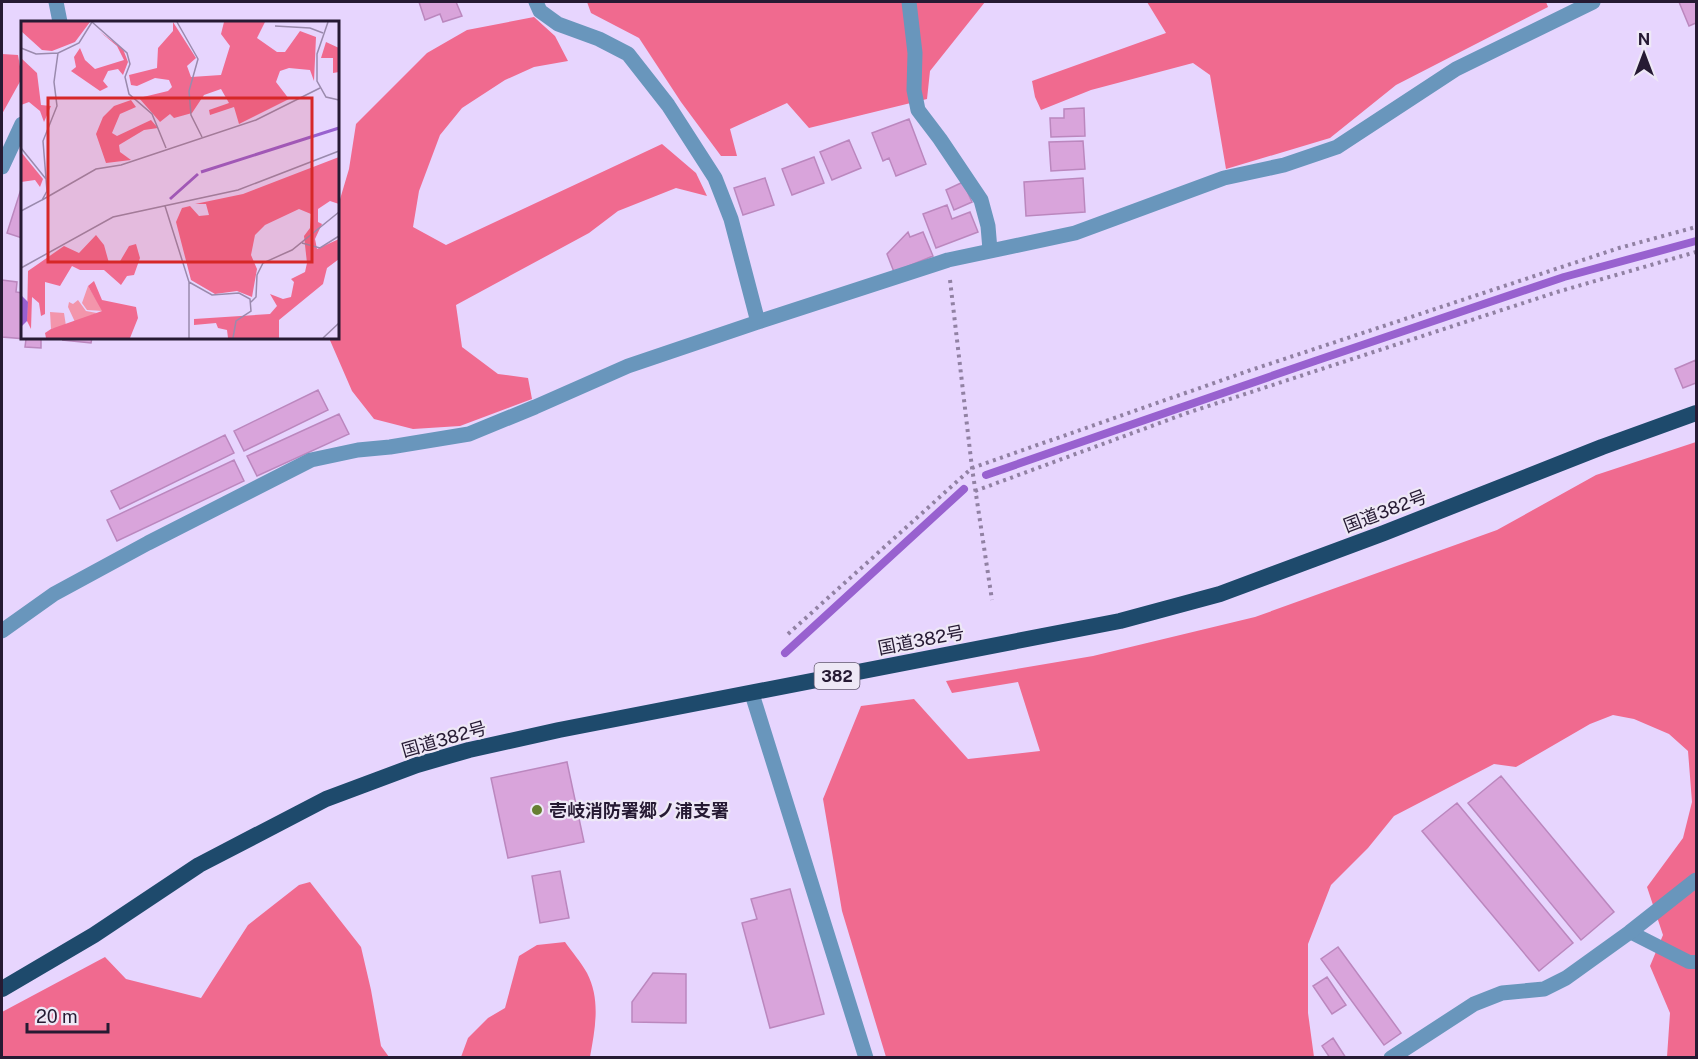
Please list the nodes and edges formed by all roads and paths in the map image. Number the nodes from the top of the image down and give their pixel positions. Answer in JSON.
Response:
{"nodes":[{"id":1,"x":56,"y":2,"type":"edge"},
{"id":2,"x":536,"y":2,"type":"edge"},
{"id":3,"x":909,"y":2,"type":"edge"},
{"id":4,"x":1593,"y":2,"type":"edge"},
{"id":5,"x":60,"y":21,"type":"edge"},
{"id":6,"x":21,"y":126,"type":"edge"},
{"id":7,"x":2,"y":167,"type":"edge"},
{"id":8,"x":1696,"y":228,"type":"edge"},
{"id":9,"x":990,"y":250,"type":"junction"},
{"id":10,"x":1696,"y":252,"type":"edge"},
{"id":11,"x":948,"y":260,"type":"junction"},
{"id":12,"x":758,"y":322,"type":"junction"},
{"id":13,"x":1696,"y":412,"type":"edge"},
{"id":14,"x":972,"y":468,"type":"junction"},
{"id":15,"x":975,"y":491,"type":"junction"},
{"id":16,"x":992,"y":600,"type":"dead end"},
{"id":17,"x":2,"y":631,"type":"edge"},
{"id":18,"x":788,"y":634,"type":"dead end"},
{"id":19,"x":752,"y":694,"type":"junction"},
{"id":20,"x":1696,"y":880,"type":"edge"},
{"id":21,"x":1630,"y":933,"type":"junction"},
{"id":22,"x":1696,"y":963,"type":"edge"},
{"id":23,"x":2,"y":989,"type":"edge"},
{"id":24,"x":866,"y":1058,"type":"edge"},
{"id":25,"x":1392,"y":1058,"type":"edge"}],
"edges":[{"from":1,"to":5,"type":"street"},
{"from":2,"to":12,"type":"street"},
{"from":3,"to":9,"type":"street"},
{"from":4,"to":9,"type":"street"},
{"from":6,"to":7,"type":"street"},
{"from":8,"to":14,"type":"path"},
{"from":9,"to":11,"type":"street"},
{"from":10,"to":15,"type":"path"},
{"from":11,"to":12,"type":"street"},
{"from":11,"to":14,"type":"path"},
{"from":12,"to":17,"type":"street"},
{"from":13,"to":19,"type":"highway","name":"国道382号","number":"382"},
{"from":14,"to":15,"type":"path"},
{"from":14,"to":18,"type":"path"},
{"from":15,"to":16,"type":"path"},
{"from":19,"to":23,"type":"highway","name":"国道382号","number":"382"},
{"from":19,"to":24,"type":"street"},
{"from":20,"to":21,"type":"street"},
{"from":21,"to":22,"type":"lane"},
{"from":21,"to":25,"type":"street"}]}
